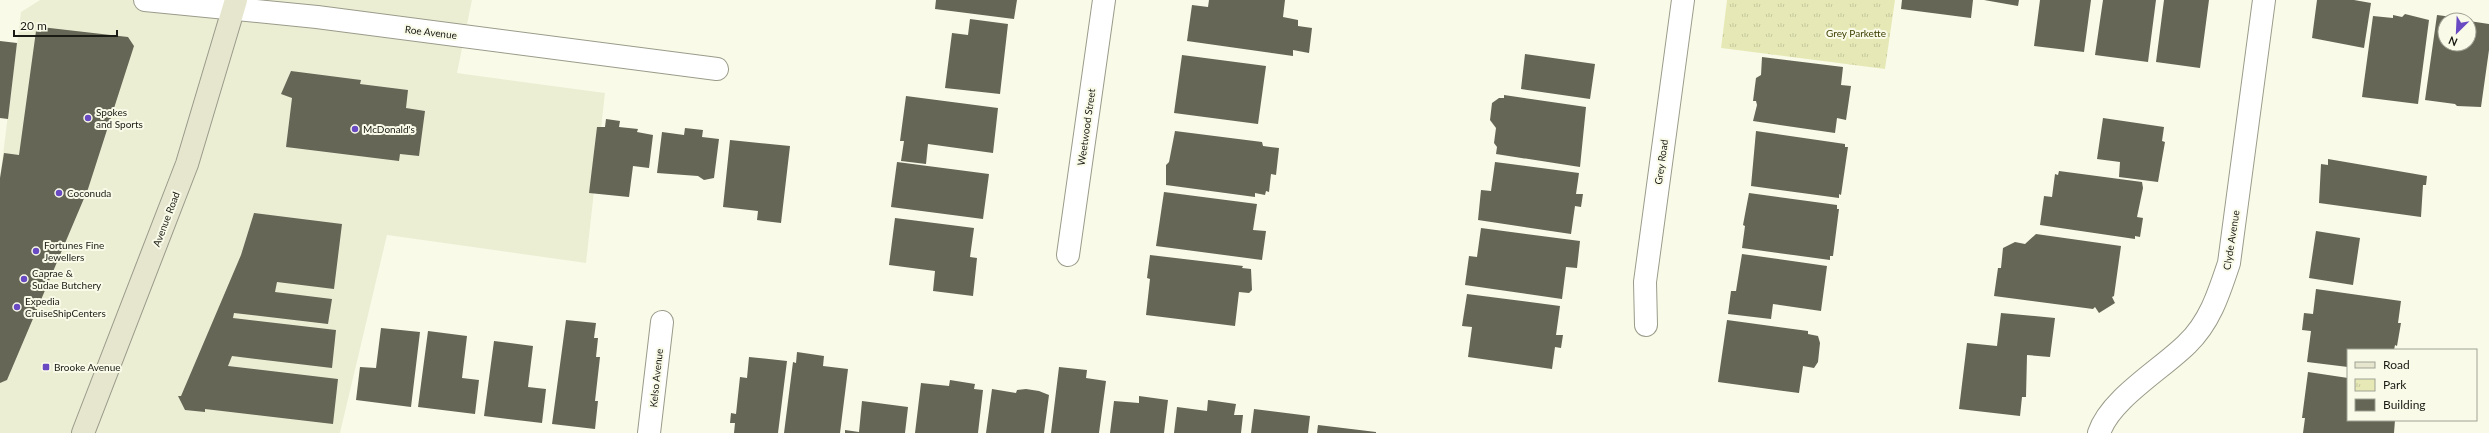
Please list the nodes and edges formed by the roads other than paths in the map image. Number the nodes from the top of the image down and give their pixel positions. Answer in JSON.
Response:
{"nodes":[{"id":1,"x":145,"y":0,"type":"edge"},
{"id":2,"x":1104,"y":0,"type":"edge"},
{"id":3,"x":1683,"y":0,"type":"edge"},
{"id":4,"x":2264,"y":0,"type":"edge"},
{"id":5,"x":235,"y":5,"type":"edge"},
{"id":6,"x":718,"y":68,"type":"dead end"},
{"id":7,"x":1068,"y":255,"type":"dead end"},
{"id":8,"x":662,"y":322,"type":"dead end"},
{"id":9,"x":1646,"y":325,"type":"dead end"},
{"id":10,"x":83,"y":433,"type":"edge"},
{"id":11,"x":650,"y":433,"type":"edge"},
{"id":12,"x":2099,"y":433,"type":"edge"}],
"edges":[{"from":1,"to":5,"type":"street","name":"Roe Avenue"},
{"from":2,"to":7,"type":"street","name":"Weetwood Street"},
{"from":3,"to":9,"type":"street","name":"Grey Road"},
{"from":4,"to":12,"type":"street","name":"Clyde Avenue"},
{"from":5,"to":6,"type":"street","name":"Roe Avenue"},
{"from":5,"to":10,"type":"main road","name":"Avenue Road"},
{"from":8,"to":11,"type":"street","name":"Kelso Avenue"}]}
